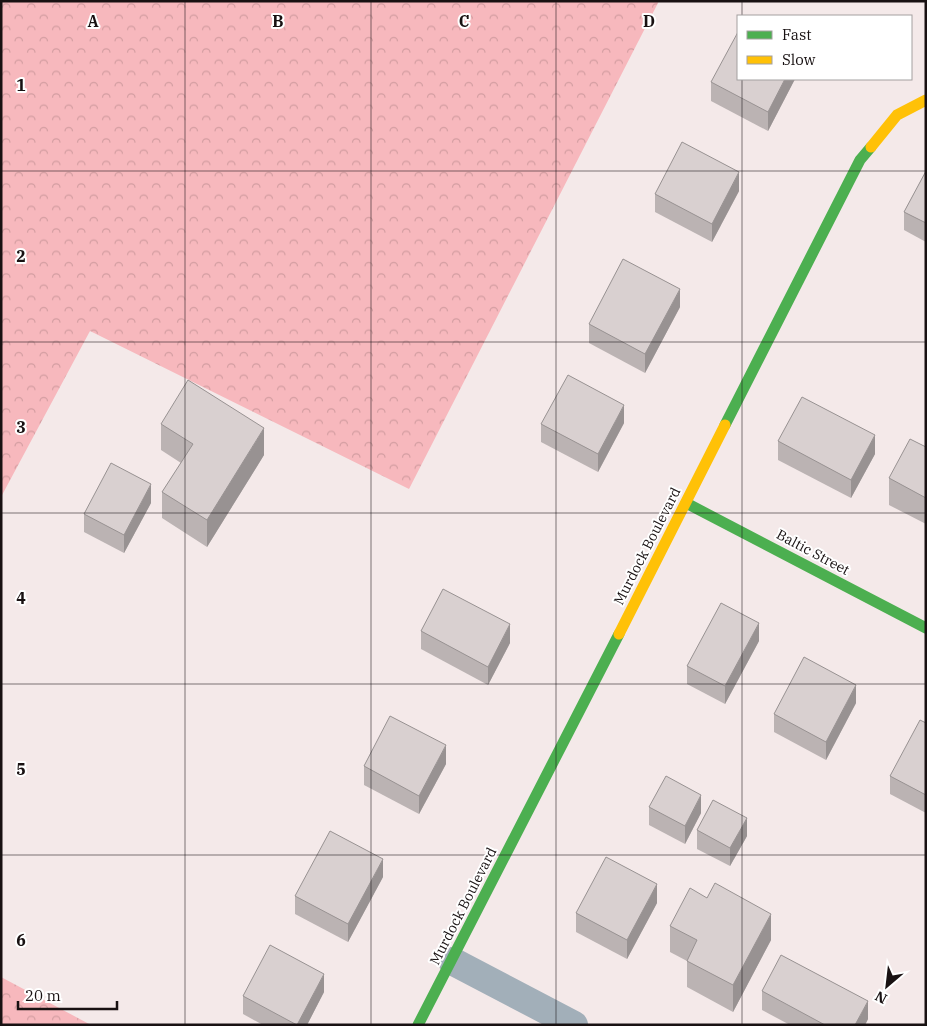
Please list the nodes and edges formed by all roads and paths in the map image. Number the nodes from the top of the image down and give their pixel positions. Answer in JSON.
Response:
{"nodes":[{"id":1,"x":926,"y":100,"type":"edge"},
{"id":2,"x":686,"y":503,"type":"junction"},
{"id":3,"x":926,"y":628,"type":"edge"},
{"id":4,"x":452,"y":961,"type":"junction"},
{"id":5,"x":418,"y":1025,"type":"edge"},
{"id":6,"x":574,"y":1025,"type":"edge"}],
"edges":[{"from":1,"to":2,"type":"street","name":"Murdock Boulevard"},
{"from":2,"to":3,"type":"street","name":"Baltic Street"},
{"from":2,"to":4,"type":"street","name":"Murdock Boulevard"},
{"from":4,"to":5,"type":"street","name":"Murdock Boulevard"},
{"from":4,"to":6,"type":"street"}]}
